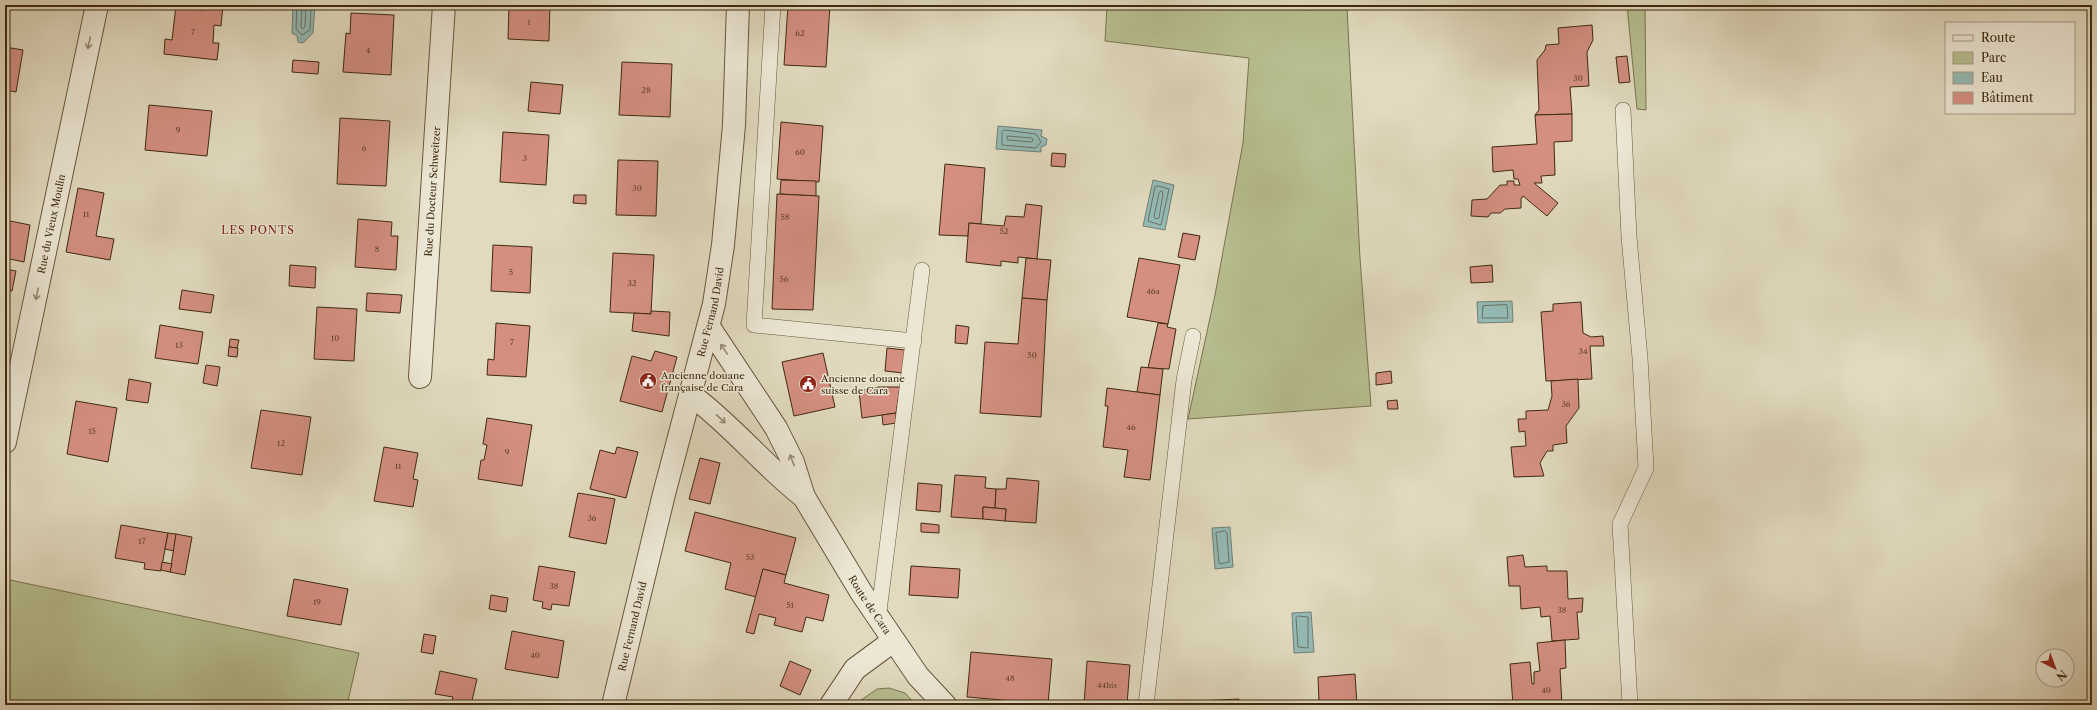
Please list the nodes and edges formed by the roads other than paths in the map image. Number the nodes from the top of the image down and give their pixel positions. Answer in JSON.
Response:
{"nodes":[{"id":1,"x":97,"y":5,"type":"edge"},
{"id":2,"x":444,"y":5,"type":"edge"},
{"id":3,"x":738,"y":5,"type":"edge"},
{"id":4,"x":773,"y":5,"type":"edge"},
{"id":5,"x":1623,"y":110,"type":"dead end"},
{"id":6,"x":922,"y":270,"type":"dead end"},
{"id":7,"x":709,"y":327,"type":"junction"},
{"id":8,"x":1193,"y":336,"type":"dead end"},
{"id":9,"x":914,"y":341,"type":"junction"},
{"id":10,"x":420,"y":377,"type":"dead end"},
{"id":11,"x":691,"y":395,"type":"junction"},
{"id":12,"x":5,"y":442,"type":"edge"},
{"id":13,"x":804,"y":497,"type":"junction"},
{"id":14,"x":878,"y":619,"type":"junction"},
{"id":15,"x":894,"y":641,"type":"junction"},
{"id":16,"x":613,"y":705,"type":"edge"},
{"id":17,"x":831,"y":705,"type":"edge"},
{"id":18,"x":945,"y":705,"type":"edge"},
{"id":19,"x":1146,"y":705,"type":"edge"},
{"id":20,"x":1630,"y":705,"type":"edge"}],
"edges":[{"from":1,"to":12,"type":"street","name":"Rue du Vieux Moulin","one_way":true},
{"from":2,"to":10,"type":"street","name":"Rue du Docteur Schweitzer"},
{"from":3,"to":7,"type":"street","name":"Rue Fernand David"},
{"from":4,"to":9,"type":"lane"},
{"from":5,"to":20,"type":"lane"},
{"from":6,"to":9,"type":"lane"},
{"from":7,"to":11,"type":"street","name":"Rue Fernand David"},
{"from":13,"to":7,"type":"street","name":"Route de Cara","one_way":true},
{"from":8,"to":19,"type":"lane"},
{"from":9,"to":14,"type":"lane"},
{"from":11,"to":13,"type":"street","name":"Route de Cara","one_way":true},
{"from":11,"to":16,"type":"street","name":"Rue Fernand David"},
{"from":13,"to":14,"type":"street","name":"Route de Cara"},
{"from":14,"to":15,"type":"street","name":"Route de Cara"},
{"from":15,"to":17,"type":"street"},
{"from":15,"to":18,"type":"street","name":"Route de Cara"}]}
